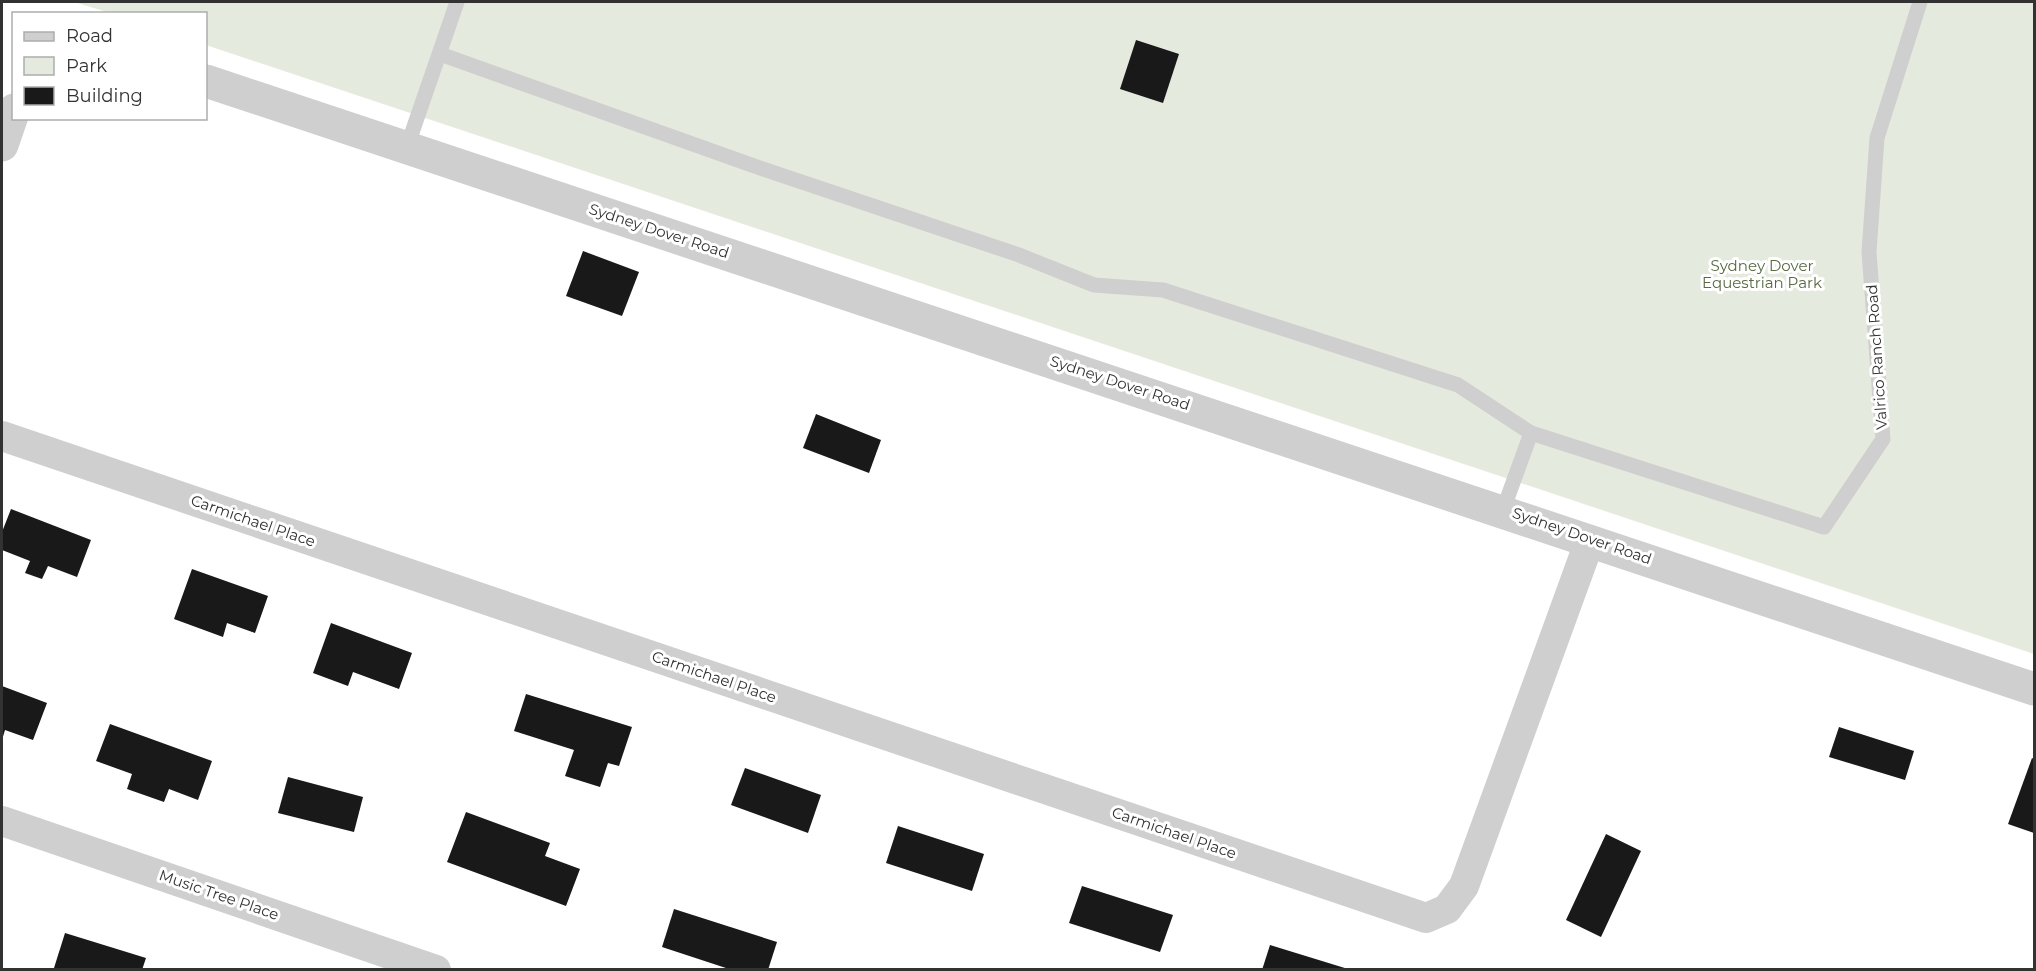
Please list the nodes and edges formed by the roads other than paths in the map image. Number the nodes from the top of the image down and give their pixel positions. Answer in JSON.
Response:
{"nodes":[{"id":1,"x":457,"y":2,"type":"edge"},
{"id":2,"x":1920,"y":2,"type":"edge"},
{"id":3,"x":440,"y":54,"type":"junction"},
{"id":4,"x":207,"y":81,"type":"edge"},
{"id":5,"x":12,"y":116,"type":"edge"},
{"id":6,"x":2,"y":145,"type":"edge"},
{"id":7,"x":407,"y":147,"type":"junction"},
{"id":8,"x":1531,"y":433,"type":"junction"},
{"id":9,"x":2,"y":436,"type":"edge"},
{"id":10,"x":1503,"y":510,"type":"junction"},
{"id":11,"x":1590,"y":540,"type":"junction"},
{"id":12,"x":2034,"y":688,"type":"edge"},
{"id":13,"x":2,"y":821,"type":"edge"},
{"id":14,"x":436,"y":969,"type":"edge"}],
"edges":[{"from":1,"to":3,"type":"lane"},
{"from":2,"to":8,"type":"lane","name":"Valrico Ranch Road"},
{"from":3,"to":7,"type":"lane"},
{"from":3,"to":8,"type":"lane"},
{"from":4,"to":7,"type":"street","name":"Sydney Dover Road"},
{"from":5,"to":6,"type":"street"},
{"from":7,"to":10,"type":"street","name":"Sydney Dover Road"},
{"from":8,"to":10,"type":"lane"},
{"from":9,"to":11,"type":"street","name":"Carmichael Place"},
{"from":10,"to":11,"type":"street","name":"Sydney Dover Road"},
{"from":11,"to":12,"type":"street","name":"Sydney Dover Road"},
{"from":13,"to":14,"type":"street","name":"Music Tree Place"}]}
